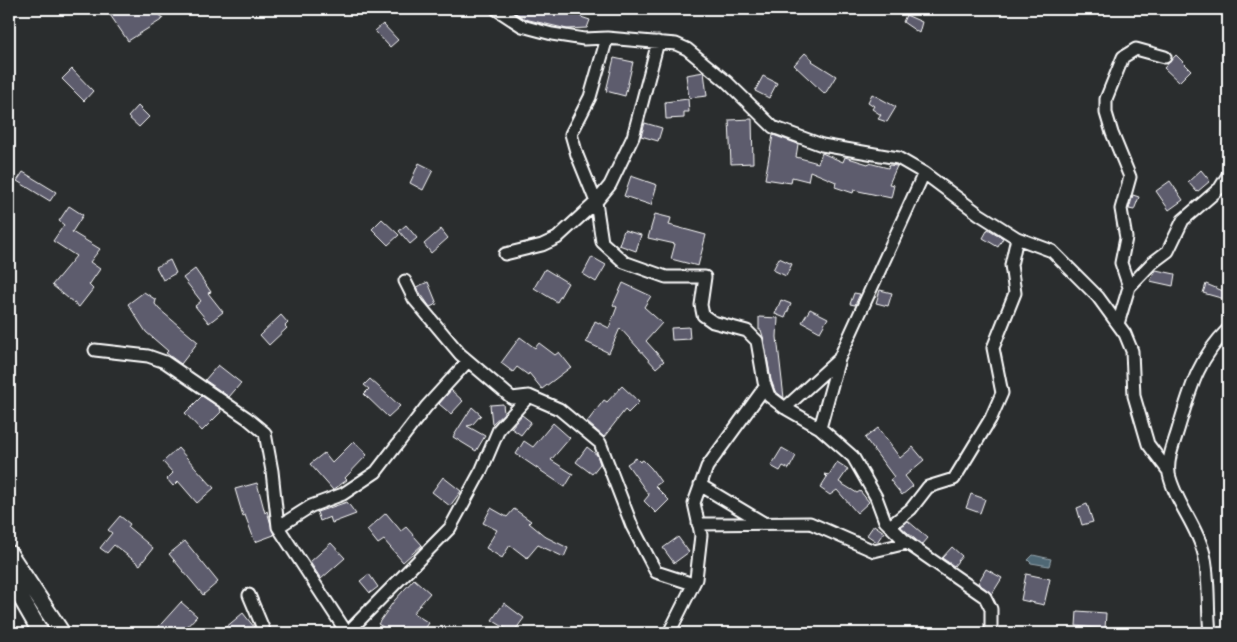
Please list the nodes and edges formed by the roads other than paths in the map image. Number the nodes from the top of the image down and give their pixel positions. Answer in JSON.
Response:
{"nodes":[{"id":1,"x":496,"y":9,"type":"edge"},
{"id":2,"x":607,"y":38,"type":"junction"},
{"id":3,"x":658,"y":42,"type":"junction"},
{"id":4,"x":1165,"y":57,"type":"dead end"},
{"id":5,"x":924,"y":173,"type":"junction"},
{"id":6,"x":1228,"y":175,"type":"edge"},
{"id":7,"x":596,"y":202,"type":"junction"},
{"id":8,"x":1017,"y":238,"type":"junction"},
{"id":9,"x":505,"y":254,"type":"dead end"},
{"id":10,"x":405,"y":282,"type":"dead end"},
{"id":11,"x":1129,"y":286,"type":"junction"},
{"id":12,"x":1118,"y":324,"type":"junction"},
{"id":13,"x":1228,"y":329,"type":"edge"},
{"id":14,"x":96,"y":350,"type":"dead end"},
{"id":15,"x":839,"y":359,"type":"junction"},
{"id":16,"x":468,"y":361,"type":"junction"},
{"id":17,"x":765,"y":387,"type":"junction"},
{"id":18,"x":529,"y":396,"type":"junction"},
{"id":19,"x":786,"y":408,"type":"junction"},
{"id":20,"x":820,"y":428,"type":"junction"},
{"id":21,"x":1169,"y":472,"type":"junction"},
{"id":22,"x":700,"y":485,"type":"junction"},
{"id":23,"x":762,"y":522,"type":"junction"},
{"id":24,"x":698,"y":524,"type":"junction"},
{"id":25,"x":890,"y":526,"type":"junction"},
{"id":26,"x":278,"y":527,"type":"junction"},
{"id":27,"x":907,"y":542,"type":"junction"},
{"id":28,"x":9,"y":552,"type":"edge"},
{"id":29,"x":9,"y":577,"type":"edge"},
{"id":30,"x":693,"y":584,"type":"junction"},
{"id":31,"x":249,"y":595,"type":"dead end"},
{"id":32,"x":42,"y":633,"type":"edge"},
{"id":33,"x":62,"y":633,"type":"edge"},
{"id":34,"x":265,"y":633,"type":"edge"},
{"id":35,"x":347,"y":633,"type":"edge"},
{"id":36,"x":670,"y":633,"type":"edge"},
{"id":37,"x":991,"y":633,"type":"edge"},
{"id":38,"x":1210,"y":633,"type":"edge"}],
"edges":[{"from":1,"to":2,"type":"street"},
{"from":2,"to":3,"type":"street"},
{"from":2,"to":7,"type":"street"},
{"from":3,"to":5,"type":"street"},
{"from":3,"to":7,"type":"street"},
{"from":4,"to":11,"type":"street"},
{"from":5,"to":8,"type":"street"},
{"from":5,"to":15,"type":"street"},
{"from":6,"to":11,"type":"street"},
{"from":7,"to":9,"type":"street"},
{"from":7,"to":17,"type":"street"},
{"from":8,"to":12,"type":"street"},
{"from":8,"to":25,"type":"street"},
{"from":10,"to":16,"type":"street"},
{"from":11,"to":12,"type":"street"},
{"from":12,"to":21,"type":"street"},
{"from":13,"to":21,"type":"street"},
{"from":14,"to":26,"type":"street"},
{"from":15,"to":19,"type":"street"},
{"from":15,"to":20,"type":"street"},
{"from":16,"to":18,"type":"street"},
{"from":16,"to":26,"type":"street"},
{"from":17,"to":19,"type":"street"},
{"from":17,"to":22,"type":"street"},
{"from":18,"to":30,"type":"street"},
{"from":18,"to":35,"type":"street"},
{"from":19,"to":20,"type":"street"},
{"from":20,"to":25,"type":"street"},
{"from":21,"to":38,"type":"street"},
{"from":22,"to":23,"type":"street"},
{"from":22,"to":24,"type":"street"},
{"from":23,"to":24,"type":"street"},
{"from":23,"to":27,"type":"street"},
{"from":24,"to":30,"type":"street"},
{"from":25,"to":27,"type":"street"},
{"from":26,"to":35,"type":"street"},
{"from":27,"to":37,"type":"street"},
{"from":28,"to":33,"type":"main road"},
{"from":29,"to":32,"type":"main road"},
{"from":30,"to":36,"type":"street"},
{"from":31,"to":34,"type":"street"}]}
